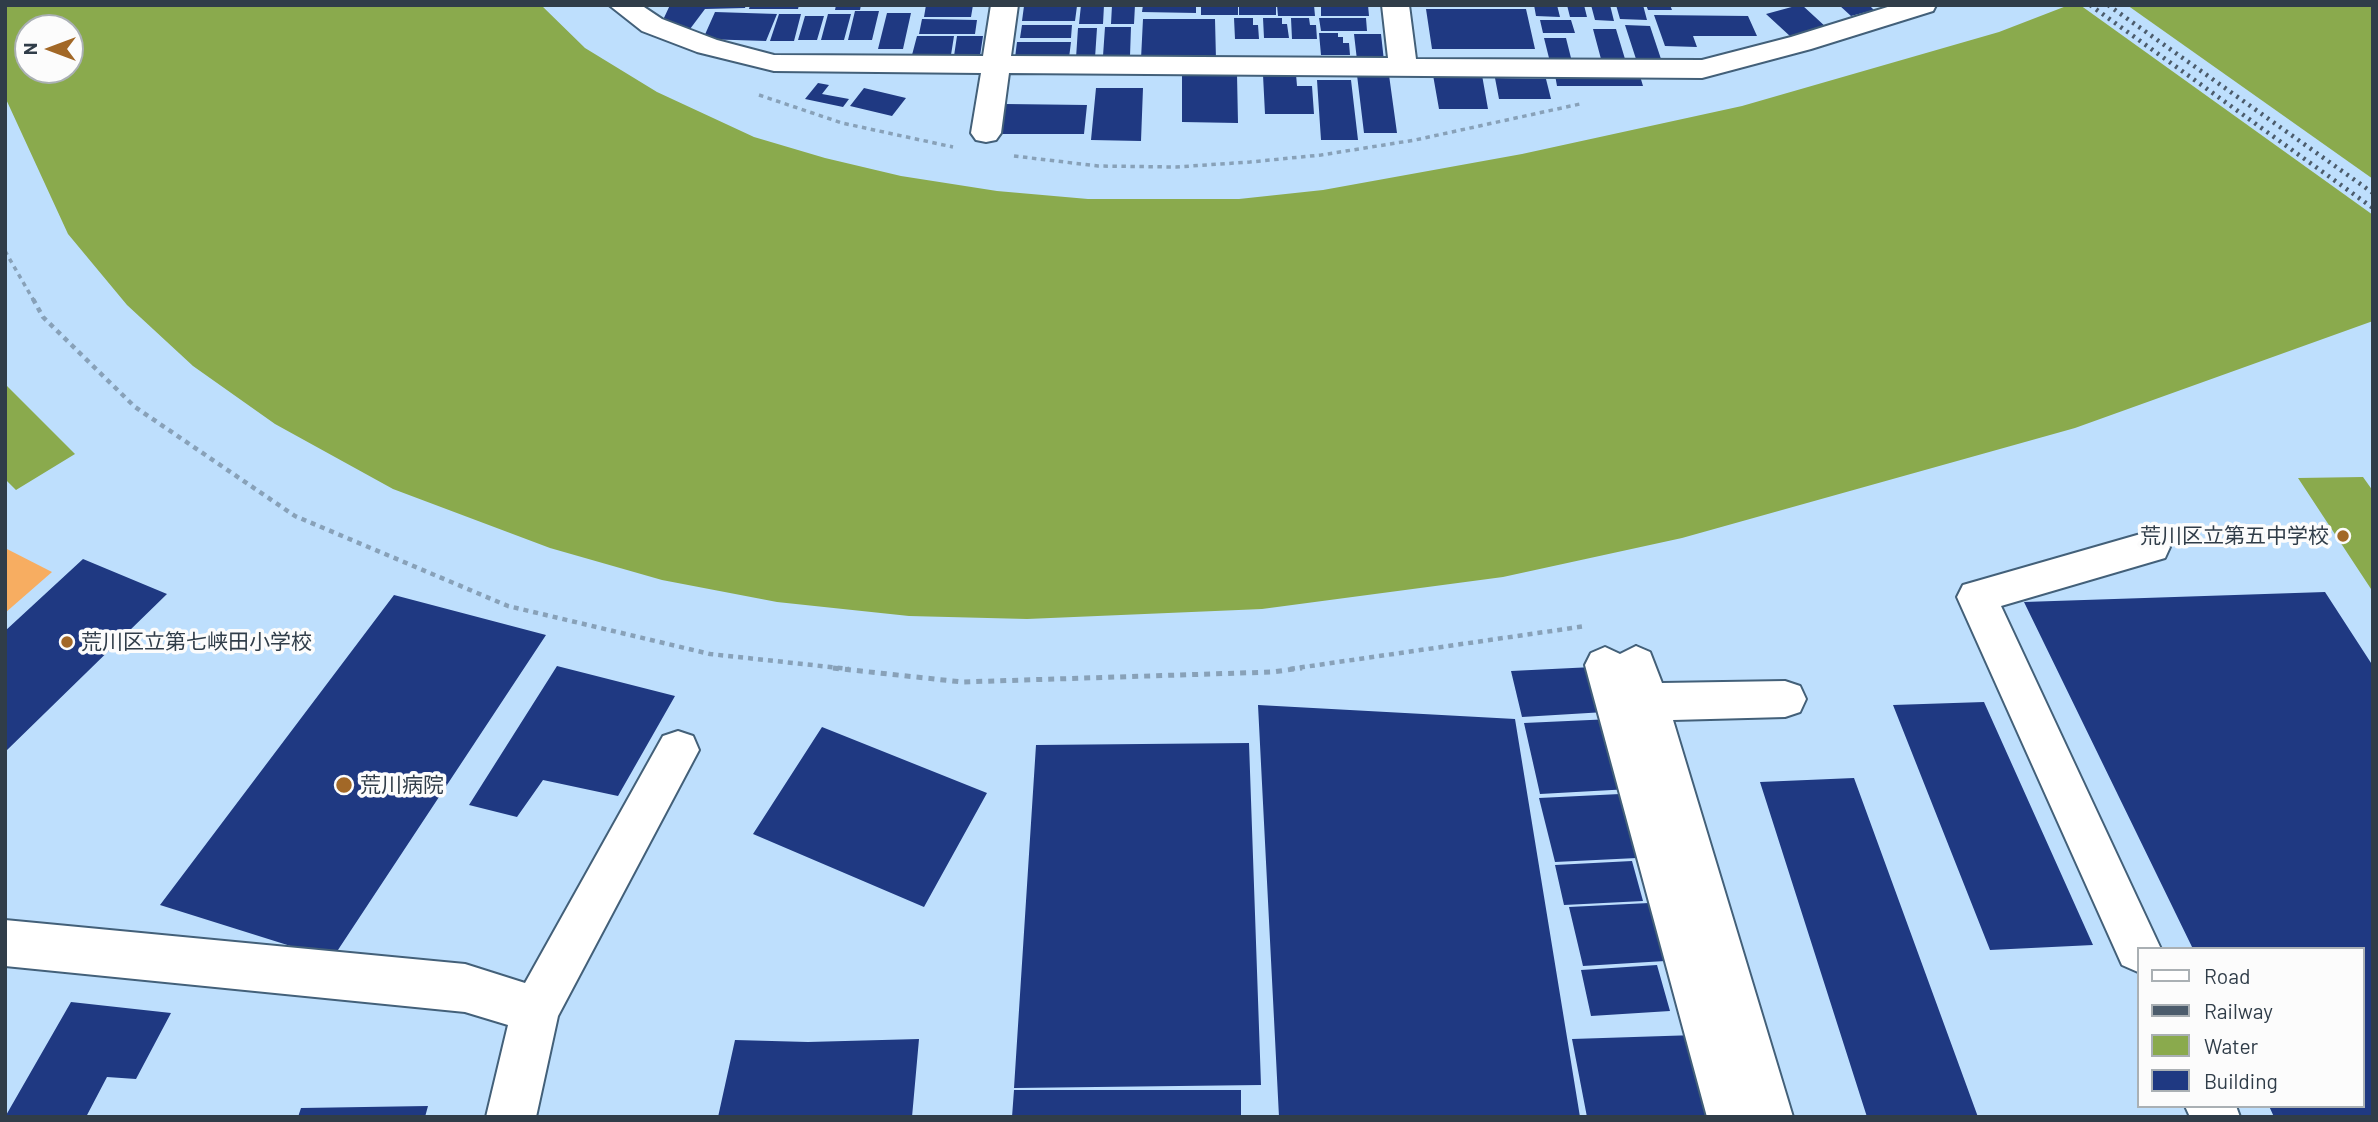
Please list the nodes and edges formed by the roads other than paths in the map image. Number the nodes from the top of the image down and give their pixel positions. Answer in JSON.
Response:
{"nodes":[{"id":1,"x":622,"y":5,"type":"edge"},
{"id":2,"x":1006,"y":5,"type":"edge"},
{"id":3,"x":1395,"y":5,"type":"edge"},
{"id":4,"x":1923,"y":5,"type":"edge"},
{"id":5,"x":996,"y":66,"type":"junction"},
{"id":6,"x":1403,"y":66,"type":"junction"},
{"id":7,"x":984,"y":145,"type":"road end"},
{"id":8,"x":2151,"y":547,"type":"dead end"},
{"id":9,"x":1620,"y":664,"type":"junction"},
{"id":10,"x":1784,"y":699,"type":"dead end"},
{"id":11,"x":678,"y":750,"type":"dead end"},
{"id":12,"x":5,"y":943,"type":"edge"},
{"id":13,"x":2137,"y":947,"type":"edge"},
{"id":14,"x":534,"y":1023,"type":"junction"},
{"id":15,"x":511,"y":1117,"type":"edge"},
{"id":16,"x":1732,"y":1117,"type":"edge"},
{"id":17,"x":1768,"y":1117,"type":"edge"}],
"edges":[{"from":1,"to":5,"type":"street"},
{"from":2,"to":5,"type":"street"},
{"from":3,"to":6,"type":"street"},
{"from":4,"to":6,"type":"street"},
{"from":5,"to":6,"type":"street"},
{"from":5,"to":7,"type":"street"},
{"from":8,"to":13,"type":"street"},
{"from":9,"to":10,"type":"street"},
{"from":9,"to":16,"type":"street"},
{"from":9,"to":17,"type":"street"},
{"from":11,"to":14,"type":"street"},
{"from":12,"to":14,"type":"street"},
{"from":14,"to":15,"type":"street"}]}
